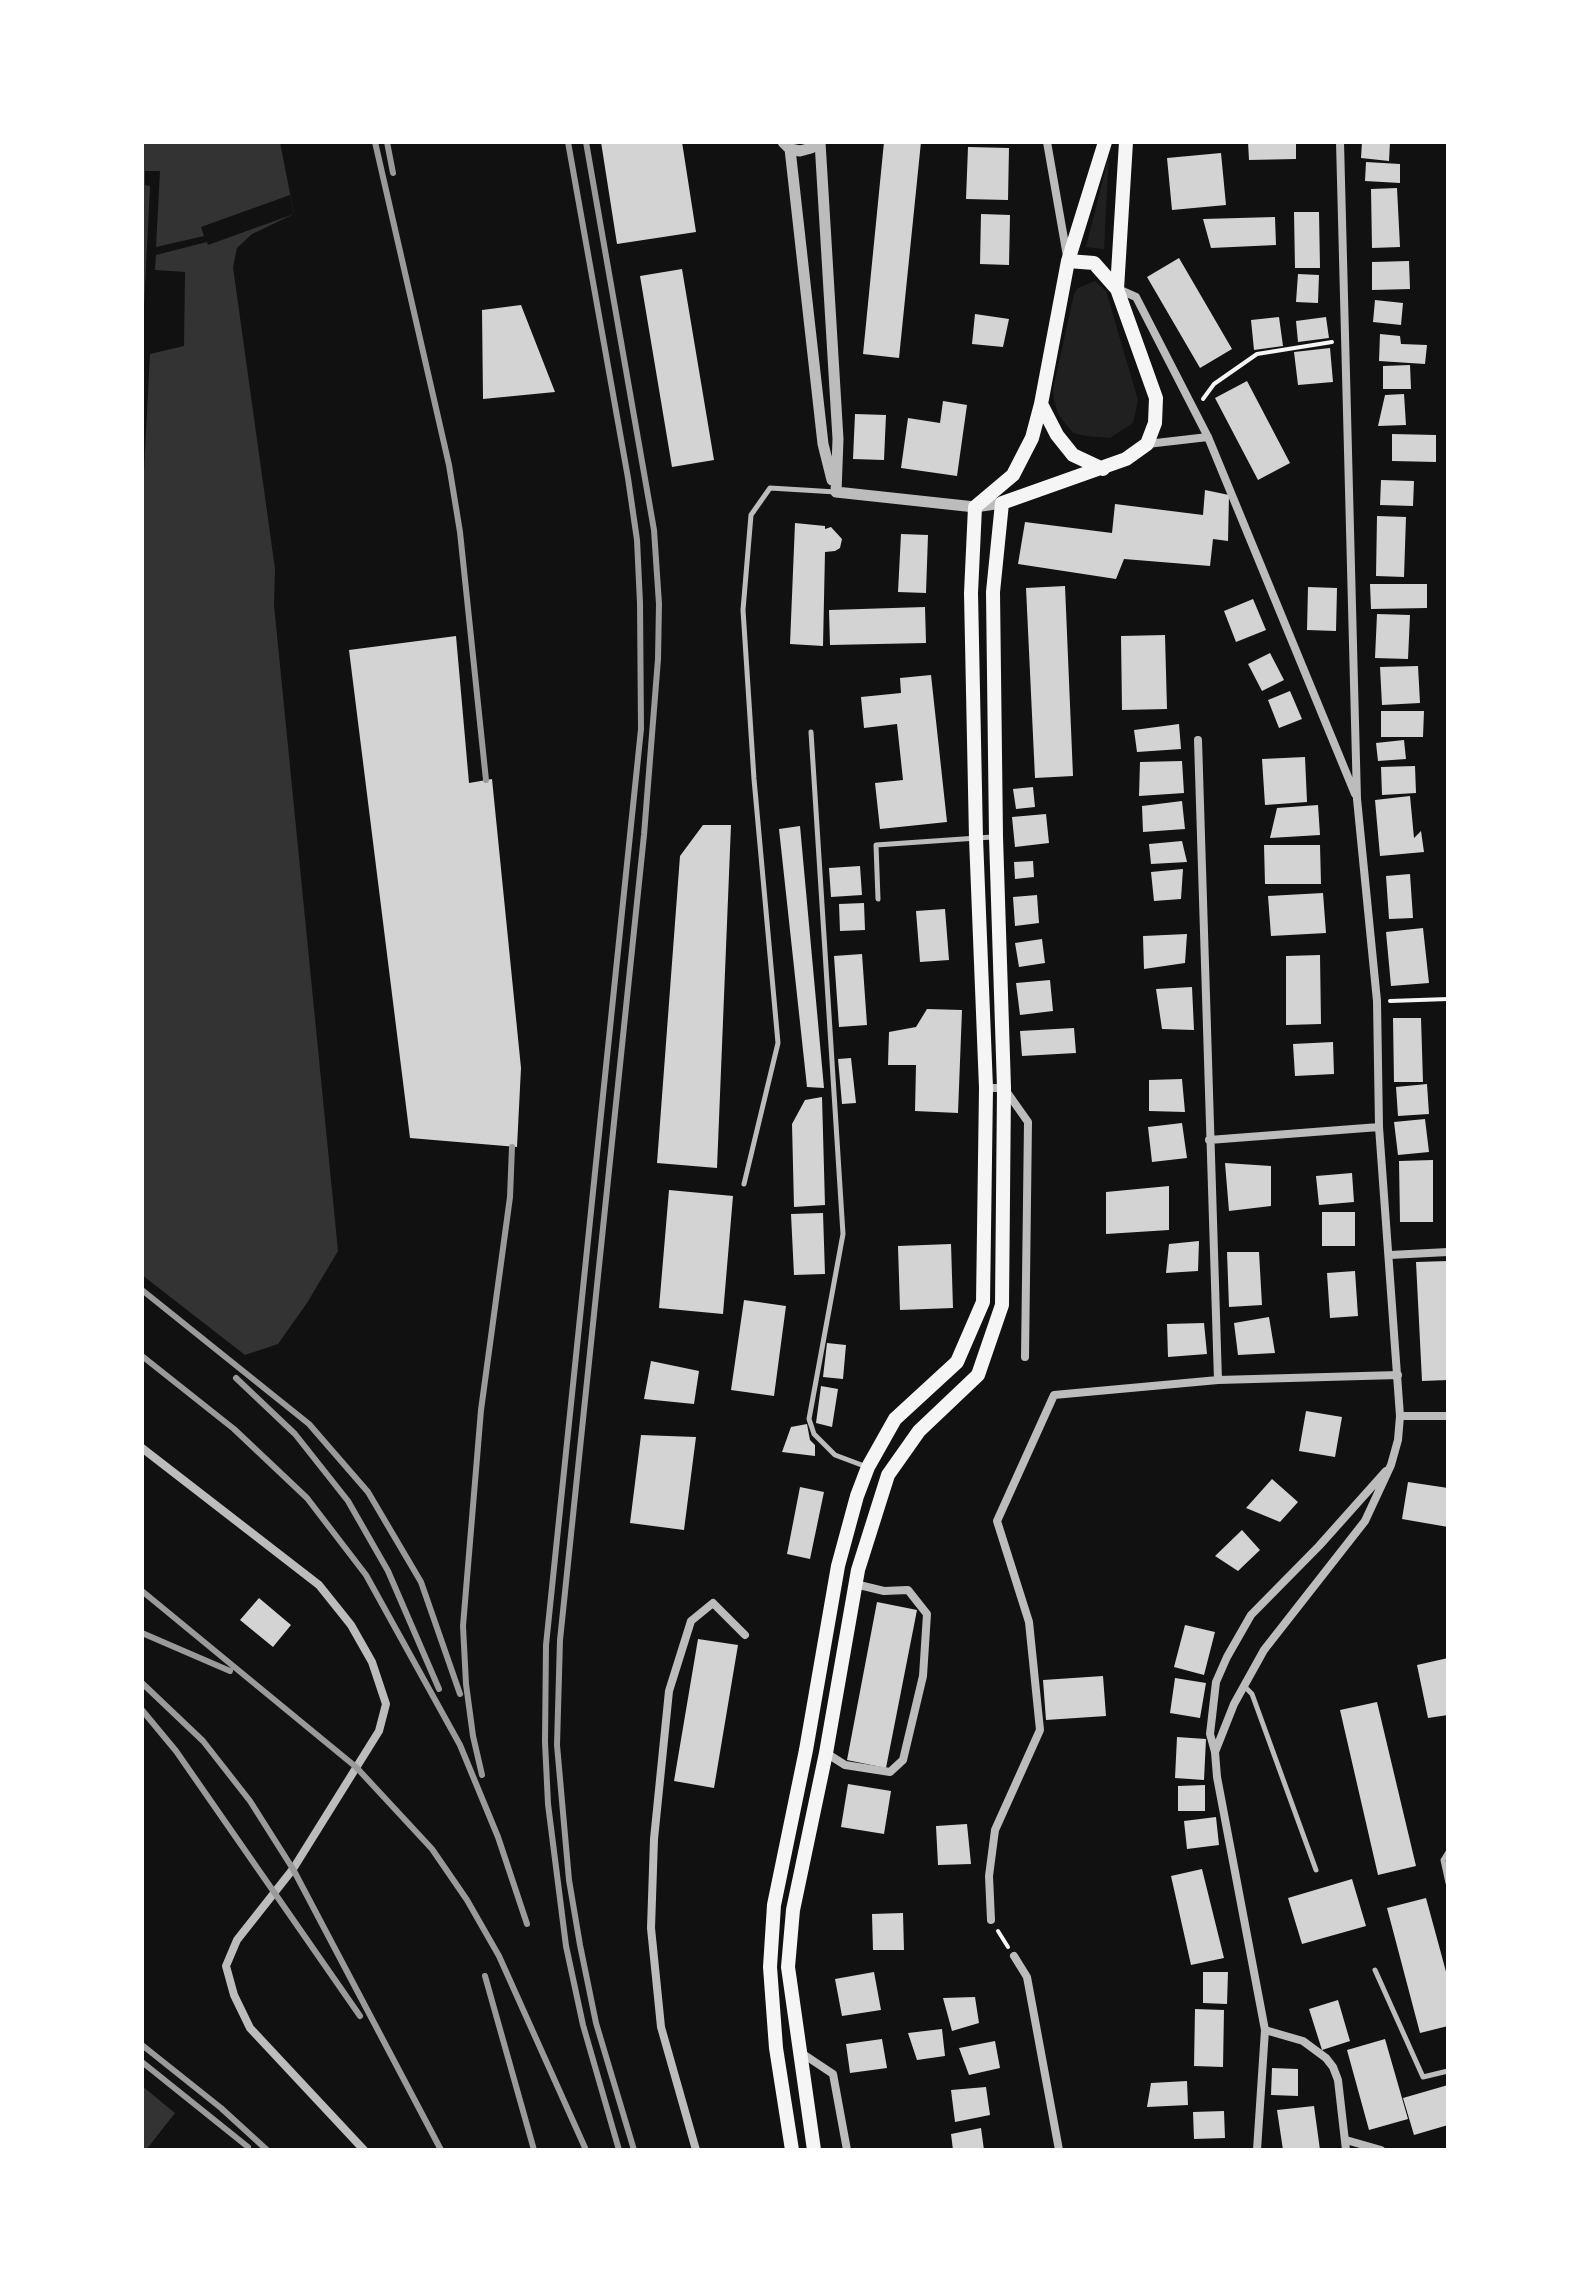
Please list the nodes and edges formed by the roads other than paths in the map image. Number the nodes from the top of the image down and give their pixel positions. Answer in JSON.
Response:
{"nodes":[{"id":1,"x":819,"y":142,"type":"edge"},
{"id":2,"x":1047,"y":142,"type":"edge"},
{"id":3,"x":1105,"y":142,"type":"edge"},
{"id":4,"x":1126,"y":142,"type":"edge"},
{"id":5,"x":1340,"y":142,"type":"edge"},
{"id":6,"x":786,"y":145,"type":"edge"},
{"id":7,"x":1068,"y":261,"type":"junction"},
{"id":8,"x":1117,"y":289,"type":"junction"},
{"id":9,"x":1041,"y":404,"type":"junction"},
{"id":10,"x":1208,"y":437,"type":"junction"},
{"id":11,"x":1147,"y":444,"type":"junction"},
{"id":12,"x":1103,"y":469,"type":"junction"},
{"id":13,"x":836,"y":492,"type":"junction"},
{"id":14,"x":1002,"y":503,"type":"junction"},
{"id":15,"x":975,"y":507,"type":"junction"},
{"id":16,"x":811,"y":732,"type":"dead end"},
{"id":17,"x":1198,"y":740,"type":"dead end"},
{"id":18,"x":1357,"y":799,"type":"junction"},
{"id":19,"x":996,"y":837,"type":"junction"},
{"id":20,"x":976,"y":838,"type":"junction"},
{"id":21,"x":878,"y":899,"type":"dead end"},
{"id":22,"x":986,"y":1088,"type":"junction"},
{"id":23,"x":1004,"y":1088,"type":"junction"},
{"id":24,"x":1379,"y":1127,"type":"junction"},
{"id":25,"x":1209,"y":1140,"type":"junction"},
{"id":26,"x":744,"y":1184,"type":"dead end"},
{"id":27,"x":1448,"y":1252,"type":"edge"},
{"id":28,"x":1390,"y":1255,"type":"junction"},
{"id":29,"x":1025,"y":1357,"type":"dead end"},
{"id":30,"x":1398,"y":1375,"type":"junction"},
{"id":31,"x":1218,"y":1380,"type":"junction"},
{"id":32,"x":1400,"y":1416,"type":"junction"},
{"id":33,"x":1448,"y":1416,"type":"edge"},
{"id":34,"x":142,"y":1448,"type":"edge"},
{"id":35,"x":1391,"y":1465,"type":"junction"},
{"id":36,"x":868,"y":1467,"type":"junction"},
{"id":37,"x":855,"y":1584,"type":"junction"},
{"id":38,"x":745,"y":1635,"type":"dead end"},
{"id":39,"x":1243,"y":1685,"type":"junction"},
{"id":40,"x":1215,"y":1752,"type":"junction"},
{"id":41,"x":826,"y":1753,"type":"junction"},
{"id":42,"x":1448,"y":1852,"type":"edge"},
{"id":43,"x":1316,"y":1870,"type":"dead end"},
{"id":44,"x":1448,"y":1883,"type":"edge"},
{"id":45,"x":991,"y":1920,"type":"road end"},
{"id":46,"x":1014,"y":1956,"type":"road end"},
{"id":47,"x":1375,"y":1970,"type":"dead end"},
{"id":48,"x":1265,"y":2030,"type":"junction"},
{"id":49,"x":799,"y":2051,"type":"junction"},
{"id":50,"x":1448,"y":2071,"type":"edge"},
{"id":51,"x":1346,"y":2140,"type":"junction"},
{"id":52,"x":364,"y":2150,"type":"edge"},
{"id":53,"x":696,"y":2150,"type":"edge"},
{"id":54,"x":792,"y":2150,"type":"edge"},
{"id":55,"x":814,"y":2150,"type":"edge"},
{"id":56,"x":847,"y":2150,"type":"edge"},
{"id":57,"x":1059,"y":2150,"type":"edge"},
{"id":58,"x":1257,"y":2150,"type":"edge"},
{"id":59,"x":1346,"y":2150,"type":"edge"},
{"id":60,"x":1381,"y":2150,"type":"edge"}],
"edges":[{"from":1,"to":6,"type":"street"},
{"from":1,"to":13,"type":"street"},
{"from":2,"to":7,"type":"street"},
{"from":3,"to":7,"type":"main road"},
{"from":4,"to":8,"type":"main road"},
{"from":5,"to":18,"type":"street"},
{"from":6,"to":13,"type":"street"},
{"from":7,"to":8,"type":"main road"},
{"from":7,"to":9,"type":"main road"},
{"from":8,"to":10,"type":"street"},
{"from":8,"to":11,"type":"main road"},
{"from":9,"to":12,"type":"main road"},
{"from":9,"to":15,"type":"main road"},
{"from":10,"to":11,"type":"street"},
{"from":10,"to":18,"type":"street"},
{"from":11,"to":12,"type":"main road"},
{"from":12,"to":14,"type":"main road"},
{"from":13,"to":15,"type":"street"},
{"from":13,"to":26,"type":"lane"},
{"from":14,"to":15,"type":"street"},
{"from":14,"to":19,"type":"main road"},
{"from":15,"to":20,"type":"main road"},
{"from":16,"to":36,"type":"lane"},
{"from":17,"to":25,"type":"street"},
{"from":18,"to":24,"type":"street"},
{"from":19,"to":20,"type":"lane"},
{"from":19,"to":23,"type":"main road"},
{"from":20,"to":21,"type":"lane"},
{"from":20,"to":22,"type":"main road"},
{"from":22,"to":23,"type":"street"},
{"from":22,"to":36,"type":"main road"},
{"from":23,"to":29,"type":"street"},
{"from":23,"to":37,"type":"main road"},
{"from":24,"to":25,"type":"street"},
{"from":24,"to":28,"type":"street"},
{"from":25,"to":31,"type":"street"},
{"from":27,"to":28,"type":"street"},
{"from":28,"to":30,"type":"street"},
{"from":30,"to":31,"type":"street"},
{"from":30,"to":32,"type":"street"},
{"from":31,"to":45,"type":"street"},
{"from":32,"to":33,"type":"street"},
{"from":32,"to":35,"type":"street"},
{"from":34,"to":52,"type":"street"},
{"from":35,"to":39,"type":"street"},
{"from":35,"to":40,"type":"street"},
{"from":36,"to":54,"type":"main road"},
{"from":37,"to":41,"type":"main road"},
{"from":37,"to":41,"type":"street"},
{"from":38,"to":53,"type":"street"},
{"from":39,"to":40,"type":"street"},
{"from":39,"to":43,"type":"lane"},
{"from":40,"to":48,"type":"street"},
{"from":41,"to":49,"type":"main road"},
{"from":42,"to":44,"type":"lane"},
{"from":46,"to":57,"type":"street"},
{"from":47,"to":50,"type":"lane"},
{"from":48,"to":51,"type":"street"},
{"from":48,"to":58,"type":"street"},
{"from":49,"to":55,"type":"main road"},
{"from":49,"to":56,"type":"street"},
{"from":51,"to":59,"type":"street"},
{"from":51,"to":60,"type":"street"}]}
